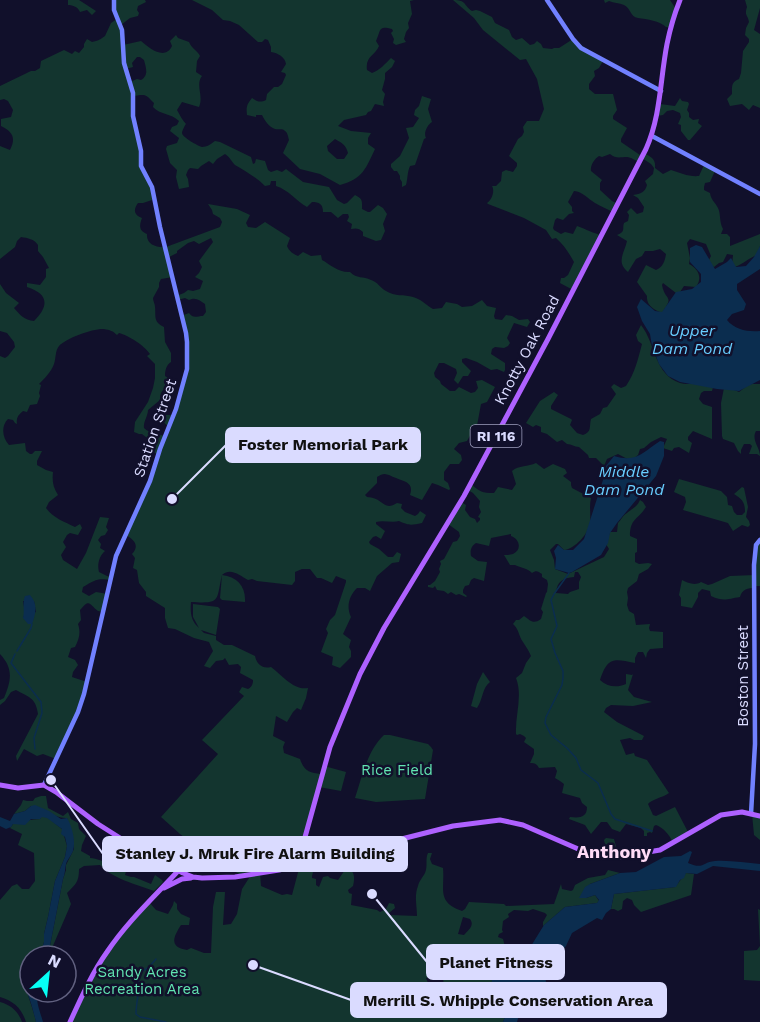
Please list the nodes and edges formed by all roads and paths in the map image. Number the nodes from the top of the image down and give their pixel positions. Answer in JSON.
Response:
{"nodes":[{"id":1,"x":114,"y":0,"type":"edge"},
{"id":2,"x":547,"y":0,"type":"edge"},
{"id":3,"x":680,"y":0,"type":"edge"},
{"id":4,"x":661,"y":91,"type":"junction"},
{"id":5,"x":651,"y":136,"type":"junction"},
{"id":6,"x":760,"y":194,"type":"edge"},
{"id":7,"x":760,"y":540,"type":"edge"},
{"id":8,"x":0,"y":785,"type":"edge"},
{"id":9,"x":45,"y":785,"type":"junction"},
{"id":10,"x":751,"y":814,"type":"junction"},
{"id":11,"x":760,"y":816,"type":"edge"},
{"id":12,"x":297,"y":866,"type":"junction"},
{"id":13,"x":178,"y":871,"type":"junction"},
{"id":14,"x":193,"y":878,"type":"junction"},
{"id":15,"x":162,"y":888,"type":"junction"},
{"id":16,"x":69,"y":1022,"type":"edge"}],
"edges":[{"from":1,"to":9,"type":"street","name":"Station Street"},
{"from":2,"to":4,"type":"street"},
{"from":3,"to":4,"type":"main road","name":"Knotty Oak Road","number":"RI 116"},
{"from":4,"to":5,"type":"main road","name":"Knotty Oak Road","number":"RI 116"},
{"from":5,"to":6,"type":"street"},
{"from":5,"to":12,"type":"main road","name":"Knotty Oak Road","number":"RI 116"},
{"from":7,"to":10,"type":"street","name":"Boston Street"},
{"from":8,"to":9,"type":"main road"},
{"from":9,"to":13,"type":"main road"},
{"from":10,"to":11,"type":"main road"},
{"from":10,"to":12,"type":"main road"},
{"from":12,"to":14,"type":"main road"},
{"from":13,"to":14,"type":"main road"},
{"from":13,"to":15,"type":"main road"},
{"from":14,"to":15,"type":"main road"},
{"from":15,"to":16,"type":"main road"}]}
